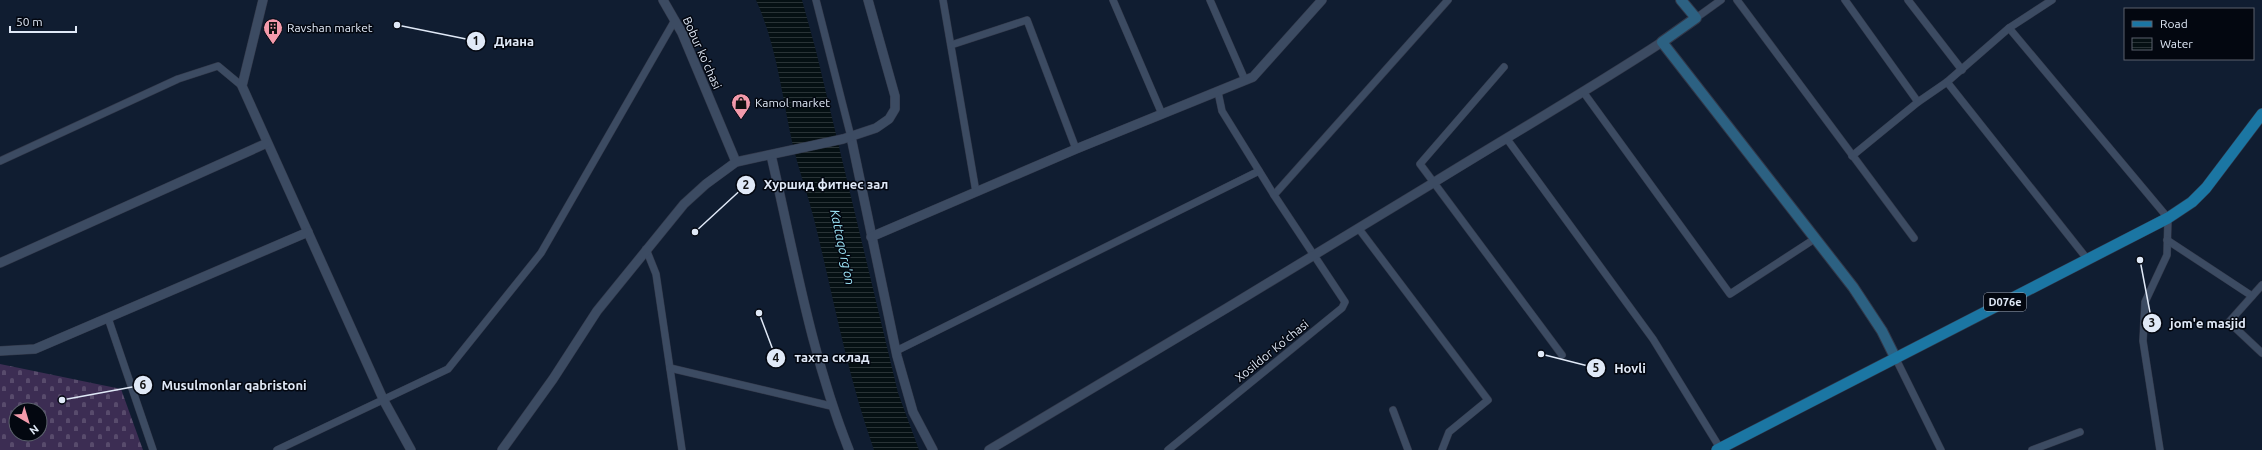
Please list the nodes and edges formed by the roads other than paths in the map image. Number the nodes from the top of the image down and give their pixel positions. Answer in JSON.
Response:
{"nodes":[{"id":1,"x":263,"y":0,"type":"edge"},
{"id":2,"x":663,"y":0,"type":"edge"},
{"id":3,"x":816,"y":0,"type":"edge"},
{"id":4,"x":868,"y":0,"type":"edge"},
{"id":5,"x":943,"y":0,"type":"edge"},
{"id":6,"x":1113,"y":0,"type":"edge"},
{"id":7,"x":1322,"y":0,"type":"edge"},
{"id":8,"x":1448,"y":0,"type":"edge"},
{"id":9,"x":1681,"y":0,"type":"edge"},
{"id":10,"x":1721,"y":0,"type":"edge"},
{"id":11,"x":1737,"y":0,"type":"edge"},
{"id":12,"x":1845,"y":0,"type":"edge"},
{"id":13,"x":1908,"y":0,"type":"edge"},
{"id":14,"x":2052,"y":0,"type":"edge"},
{"id":15,"x":1212,"y":1,"type":"edge"},
{"id":16,"x":1696,"y":18,"type":"junction"},
{"id":17,"x":674,"y":20,"type":"junction"},
{"id":18,"x":2009,"y":28,"type":"junction"},
{"id":19,"x":1662,"y":42,"type":"junction"},
{"id":20,"x":951,"y":45,"type":"junction"},
{"id":21,"x":1504,"y":67,"type":"dead end"},
{"id":22,"x":1962,"y":70,"type":"junction"},
{"id":23,"x":1246,"y":80,"type":"junction"},
{"id":24,"x":1947,"y":82,"type":"junction"},
{"id":25,"x":242,"y":86,"type":"junction"},
{"id":26,"x":1218,"y":92,"type":"junction"},
{"id":27,"x":1584,"y":93,"type":"junction"},
{"id":28,"x":1918,"y":102,"type":"junction"},
{"id":29,"x":1162,"y":114,"type":"junction"},
{"id":30,"x":2262,"y":114,"type":"edge"},
{"id":31,"x":847,"y":138,"type":"junction"},
{"id":32,"x":1507,"y":139,"type":"junction"},
{"id":33,"x":267,"y":143,"type":"junction"},
{"id":34,"x":1076,"y":149,"type":"junction"},
{"id":35,"x":771,"y":155,"type":"junction"},
{"id":36,"x":1852,"y":156,"type":"junction"},
{"id":37,"x":0,"y":161,"type":"edge"},
{"id":38,"x":736,"y":162,"type":"junction"},
{"id":39,"x":1259,"y":171,"type":"junction"},
{"id":40,"x":1435,"y":182,"type":"junction"},
{"id":41,"x":976,"y":192,"type":"junction"},
{"id":42,"x":1274,"y":195,"type":"junction"},
{"id":43,"x":2168,"y":218,"type":"junction"},
{"id":44,"x":1359,"y":229,"type":"junction"},
{"id":45,"x":308,"y":232,"type":"junction"},
{"id":46,"x":871,"y":237,"type":"junction"},
{"id":47,"x":1816,"y":238,"type":"junction"},
{"id":48,"x":1914,"y":238,"type":"dead end"},
{"id":49,"x":2167,"y":240,"type":"junction"},
{"id":50,"x":646,"y":249,"type":"junction"},
{"id":51,"x":1316,"y":256,"type":"junction"},
{"id":52,"x":2088,"y":260,"type":"junction"},
{"id":53,"x":0,"y":263,"type":"edge"},
{"id":54,"x":2262,"y":285,"type":"edge"},
{"id":55,"x":2252,"y":296,"type":"junction"},
{"id":56,"x":108,"y":318,"type":"junction"},
{"id":57,"x":0,"y":350,"type":"edge"},
{"id":58,"x":896,"y":351,"type":"junction"},
{"id":59,"x":2262,"y":353,"type":"edge"},
{"id":60,"x":1562,"y":355,"type":"dead end"},
{"id":61,"x":1896,"y":359,"type":"junction"},
{"id":62,"x":670,"y":368,"type":"junction"},
{"id":63,"x":384,"y":401,"type":"junction"},
{"id":64,"x":831,"y":406,"type":"junction"},
{"id":65,"x":1393,"y":410,"type":"dead end"},
{"id":66,"x":2080,"y":432,"type":"dead end"},
{"id":67,"x":1719,"y":449,"type":"edge"},
{"id":68,"x":153,"y":450,"type":"edge"},
{"id":69,"x":277,"y":450,"type":"edge"},
{"id":70,"x":411,"y":450,"type":"edge"},
{"id":71,"x":502,"y":450,"type":"edge"},
{"id":72,"x":682,"y":450,"type":"edge"},
{"id":73,"x":849,"y":450,"type":"edge"},
{"id":74,"x":933,"y":450,"type":"edge"},
{"id":75,"x":989,"y":450,"type":"edge"},
{"id":76,"x":1168,"y":450,"type":"edge"},
{"id":77,"x":1408,"y":450,"type":"edge"},
{"id":78,"x":1442,"y":450,"type":"edge"},
{"id":79,"x":1941,"y":450,"type":"edge"},
{"id":80,"x":2032,"y":450,"type":"edge"},
{"id":81,"x":2160,"y":450,"type":"edge"}],
"edges":[{"from":1,"to":25,"type":"street"},
{"from":2,"to":17,"type":"street","name":"Bobur ko'chasi"},
{"from":3,"to":31,"type":"street"},
{"from":4,"to":31,"type":"street"},
{"from":5,"to":20,"type":"street"},
{"from":6,"to":29,"type":"street"},
{"from":7,"to":23,"type":"street"},
{"from":8,"to":42,"type":"street"},
{"from":9,"to":16,"type":"main road"},
{"from":10,"to":16,"type":"street"},
{"from":11,"to":36,"type":"street"},
{"from":12,"to":28,"type":"street"},
{"from":13,"to":22,"type":"street"},
{"from":14,"to":18,"type":"street"},
{"from":15,"to":23,"type":"street"},
{"from":16,"to":19,"type":"main road"},
{"from":17,"to":38,"type":"street","name":"Bobur ko'chasi"},
{"from":17,"to":63,"type":"street"},
{"from":18,"to":22,"type":"street"},
{"from":18,"to":43,"type":"street"},
{"from":19,"to":27,"type":"street"},
{"from":19,"to":47,"type":"main road"},
{"from":20,"to":34,"type":"street"},
{"from":20,"to":41,"type":"street"},
{"from":21,"to":40,"type":"street"},
{"from":22,"to":24,"type":"street"},
{"from":23,"to":26,"type":"street"},
{"from":24,"to":28,"type":"street"},
{"from":24,"to":52,"type":"street"},
{"from":25,"to":33,"type":"street"},
{"from":25,"to":37,"type":"street"},
{"from":26,"to":29,"type":"street"},
{"from":26,"to":39,"type":"street"},
{"from":27,"to":32,"type":"street"},
{"from":27,"to":47,"type":"street"},
{"from":28,"to":36,"type":"street"},
{"from":29,"to":34,"type":"street"},
{"from":30,"to":43,"type":"main road","number":"D076e"},
{"from":31,"to":35,"type":"street"},
{"from":31,"to":46,"type":"street"},
{"from":32,"to":40,"type":"street"},
{"from":32,"to":67,"type":"street"},
{"from":33,"to":45,"type":"street"},
{"from":33,"to":53,"type":"street"},
{"from":34,"to":41,"type":"street"},
{"from":35,"to":38,"type":"street"},
{"from":35,"to":64,"type":"street"},
{"from":36,"to":48,"type":"street"},
{"from":38,"to":50,"type":"street"},
{"from":39,"to":42,"type":"street"},
{"from":39,"to":58,"type":"street"},
{"from":40,"to":44,"type":"street"},
{"from":40,"to":60,"type":"street"},
{"from":41,"to":46,"type":"street"},
{"from":42,"to":51,"type":"street"},
{"from":43,"to":49,"type":"street"},
{"from":43,"to":52,"type":"main road","number":"D076e"},
{"from":44,"to":51,"type":"street"},
{"from":44,"to":78,"type":"street"},
{"from":45,"to":56,"type":"street"},
{"from":45,"to":63,"type":"street"},
{"from":46,"to":58,"type":"street"},
{"from":47,"to":61,"type":"main road"},
{"from":49,"to":55,"type":"street"},
{"from":49,"to":81,"type":"street"},
{"from":50,"to":62,"type":"street"},
{"from":50,"to":71,"type":"street"},
{"from":51,"to":75,"type":"street"},
{"from":51,"to":76,"type":"street","name":"Xosildor Ko’chasi"},
{"from":52,"to":61,"type":"main road","number":"D076e"},
{"from":54,"to":55,"type":"street"},
{"from":55,"to":59,"type":"street"},
{"from":56,"to":57,"type":"street"},
{"from":56,"to":68,"type":"street"},
{"from":58,"to":74,"type":"street"},
{"from":61,"to":67,"type":"main road","number":"D076e"},
{"from":61,"to":79,"type":"street"},
{"from":62,"to":64,"type":"street"},
{"from":62,"to":72,"type":"street"},
{"from":63,"to":69,"type":"street"},
{"from":63,"to":70,"type":"street"},
{"from":64,"to":73,"type":"street"},
{"from":65,"to":77,"type":"street"},
{"from":66,"to":80,"type":"street"}]}
